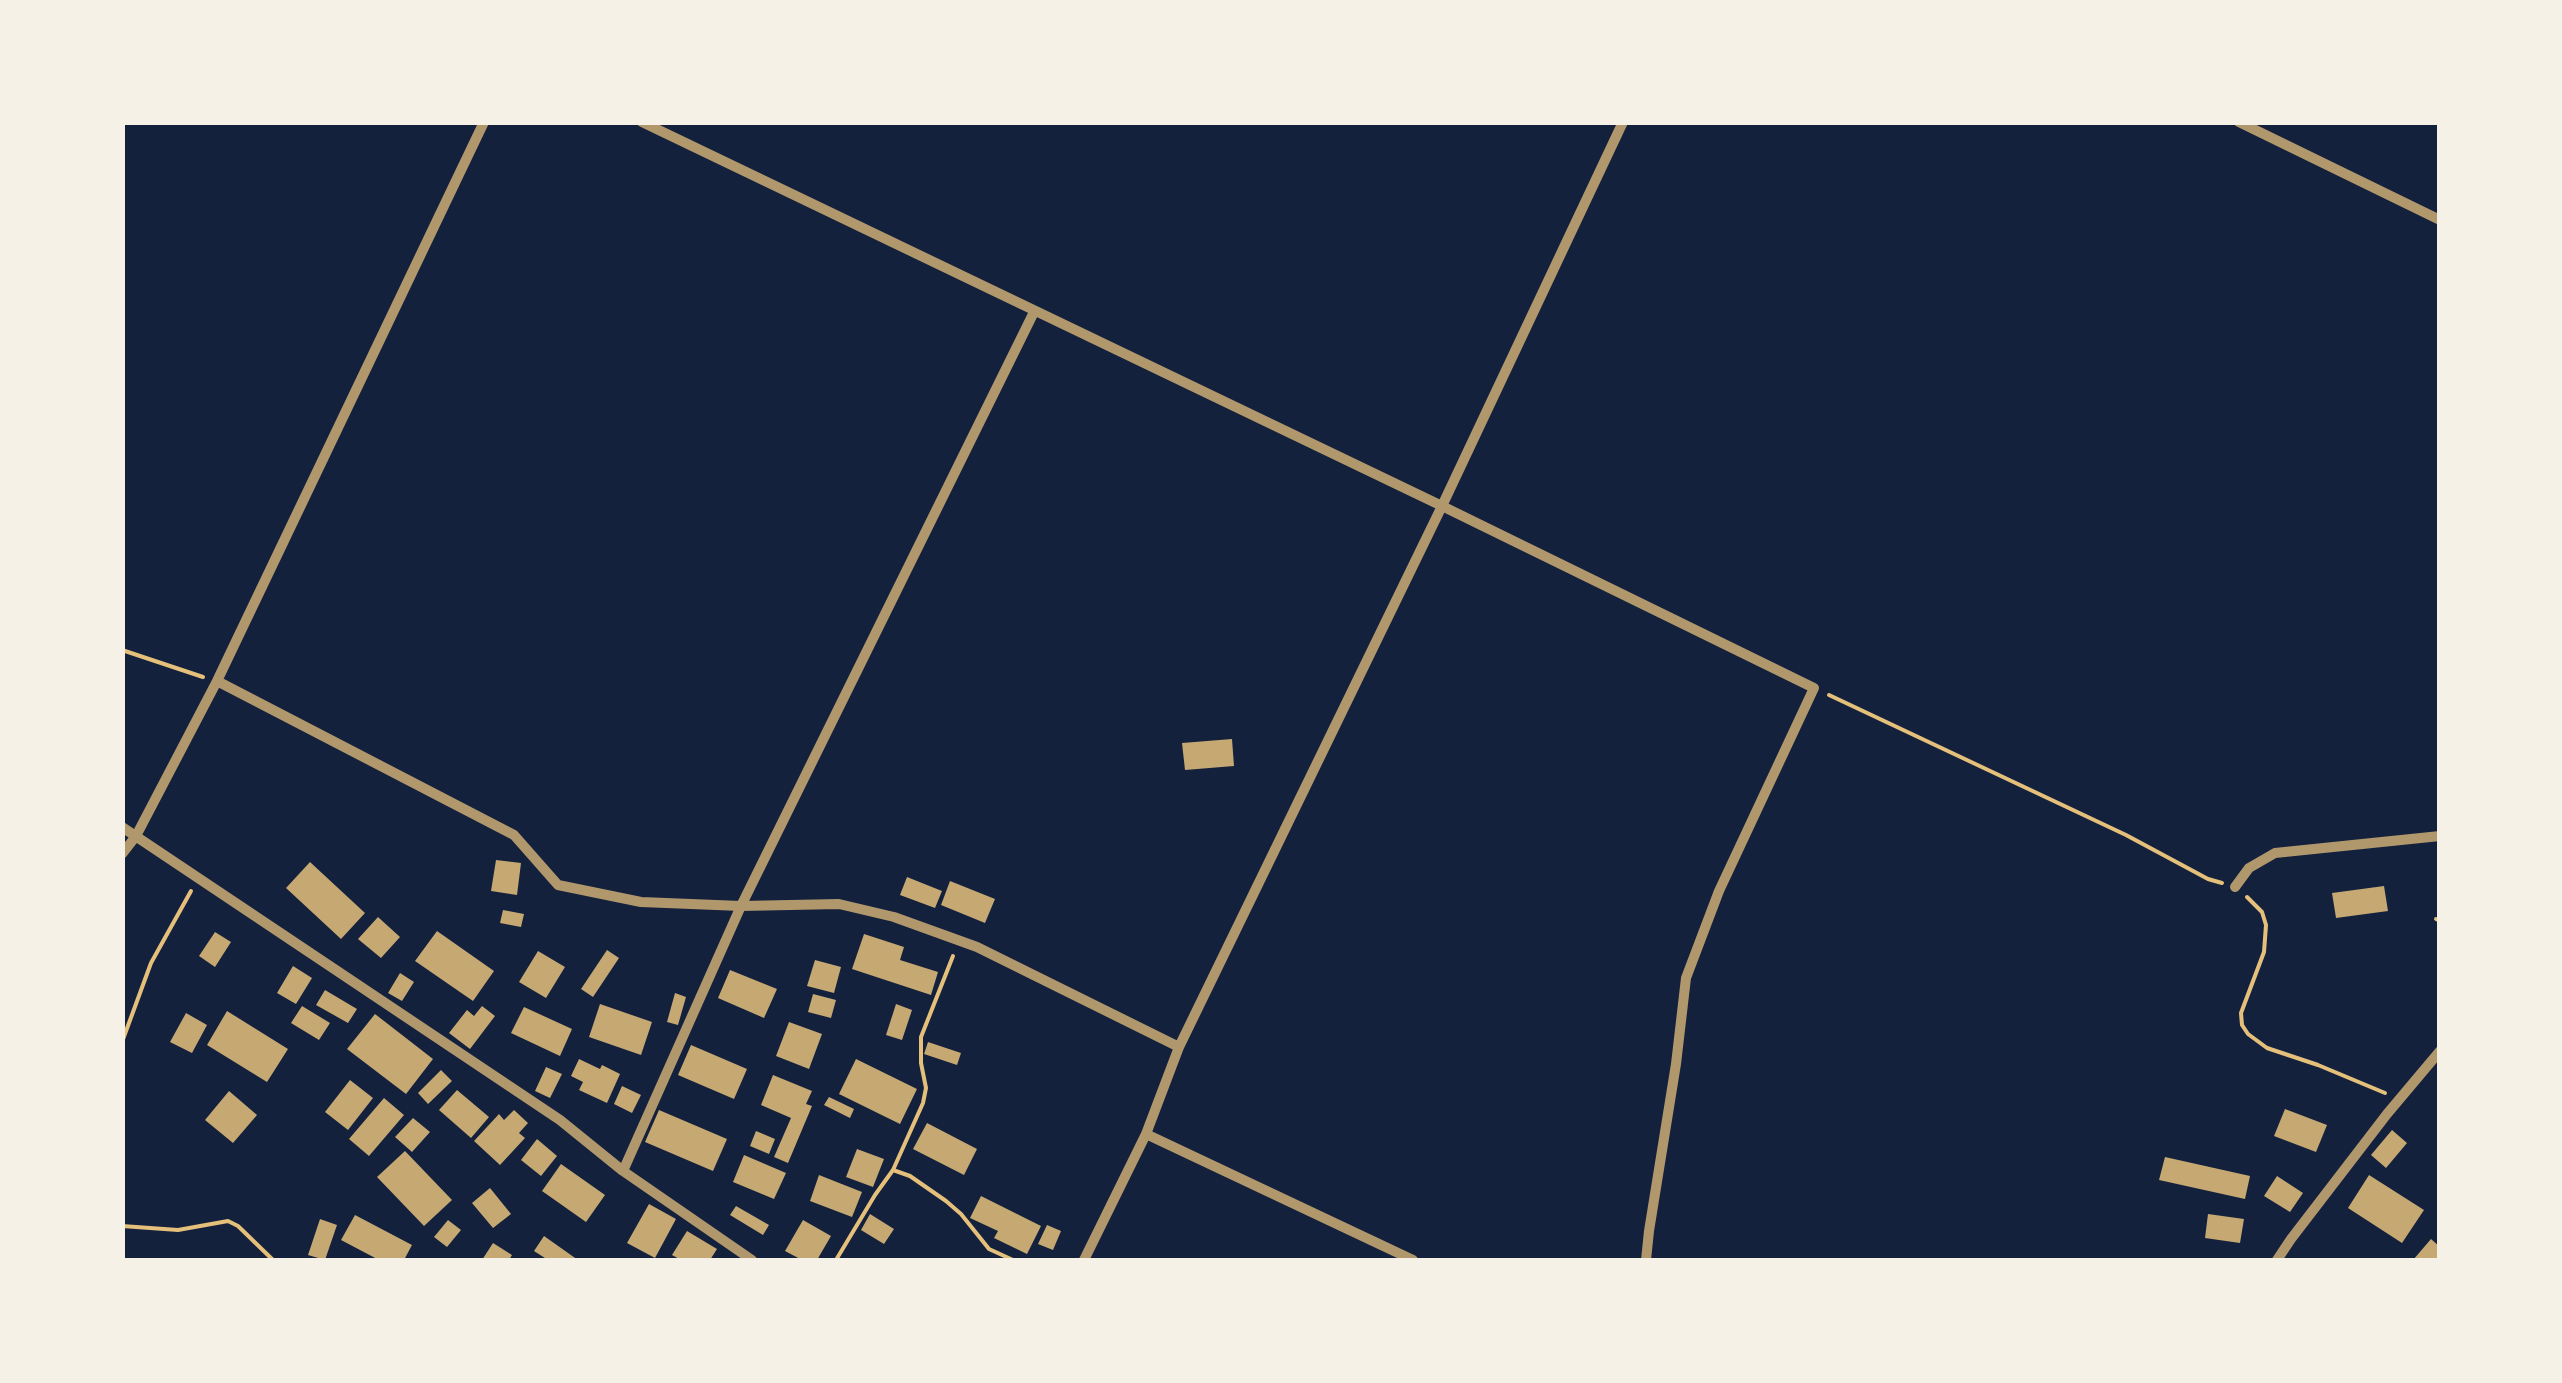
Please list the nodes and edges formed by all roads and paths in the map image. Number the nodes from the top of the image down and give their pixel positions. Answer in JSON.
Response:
{"nodes":[{"id":1,"x":484,"y":122,"type":"edge"},
{"id":2,"x":642,"y":122,"type":"edge"},
{"id":3,"x":1623,"y":122,"type":"edge"},
{"id":4,"x":2239,"y":122,"type":"edge"},
{"id":5,"x":2440,"y":220,"type":"edge"},
{"id":6,"x":1034,"y":312,"type":"junction"},
{"id":7,"x":1442,"y":506,"type":"junction"},
{"id":8,"x":122,"y":650,"type":"edge"},
{"id":9,"x":217,"y":681,"type":"junction"},
{"id":10,"x":1814,"y":688,"type":"junction"},
{"id":11,"x":122,"y":828,"type":"edge"},
{"id":12,"x":136,"y":836,"type":"junction"},
{"id":13,"x":2440,"y":836,"type":"edge"},
{"id":14,"x":122,"y":854,"type":"edge"},
{"id":15,"x":198,"y":878,"type":"junction"},
{"id":16,"x":2234,"y":887,"type":"junction"},
{"id":17,"x":741,"y":906,"type":"junction"},
{"id":18,"x":959,"y":941,"type":"junction"},
{"id":19,"x":122,"y":1042,"type":"edge"},
{"id":20,"x":1179,"y":1047,"type":"junction"},
{"id":21,"x":2440,"y":1052,"type":"edge"},
{"id":22,"x":2399,"y":1100,"type":"junction"},
{"id":23,"x":1146,"y":1134,"type":"junction"},
{"id":24,"x":893,"y":1170,"type":"junction"},
{"id":25,"x":623,"y":1171,"type":"junction"},
{"id":26,"x":122,"y":1226,"type":"edge"},
{"id":27,"x":273,"y":1260,"type":"edge"},
{"id":28,"x":752,"y":1260,"type":"edge"},
{"id":29,"x":836,"y":1260,"type":"edge"},
{"id":30,"x":1012,"y":1260,"type":"edge"},
{"id":31,"x":1084,"y":1260,"type":"edge"},
{"id":32,"x":1414,"y":1260,"type":"edge"},
{"id":33,"x":1646,"y":1260,"type":"edge"},
{"id":34,"x":2277,"y":1260,"type":"edge"}],
"edges":[{"from":1,"to":9,"type":"street"},
{"from":2,"to":6,"type":"street"},
{"from":3,"to":7,"type":"street"},
{"from":4,"to":5,"type":"street"},
{"from":6,"to":7,"type":"street"},
{"from":6,"to":17,"type":"street"},
{"from":7,"to":10,"type":"street"},
{"from":7,"to":20,"type":"street"},
{"from":8,"to":9,"type":"path"},
{"from":9,"to":12,"type":"street"},
{"from":9,"to":17,"type":"street"},
{"from":10,"to":16,"type":"path"},
{"from":10,"to":33,"type":"street"},
{"from":11,"to":12,"type":"street"},
{"from":12,"to":14,"type":"street"},
{"from":12,"to":15,"type":"street"},
{"from":13,"to":16,"type":"street"},
{"from":15,"to":19,"type":"path"},
{"from":15,"to":25,"type":"street"},
{"from":16,"to":22,"type":"path"},
{"from":17,"to":18,"type":"street"},
{"from":17,"to":25,"type":"street"},
{"from":18,"to":20,"type":"street"},
{"from":18,"to":24,"type":"path"},
{"from":20,"to":23,"type":"street"},
{"from":21,"to":22,"type":"street"},
{"from":22,"to":34,"type":"street"},
{"from":23,"to":31,"type":"street"},
{"from":23,"to":32,"type":"street"},
{"from":24,"to":29,"type":"path"},
{"from":24,"to":30,"type":"path"},
{"from":25,"to":28,"type":"street"},
{"from":26,"to":27,"type":"path"}]}
